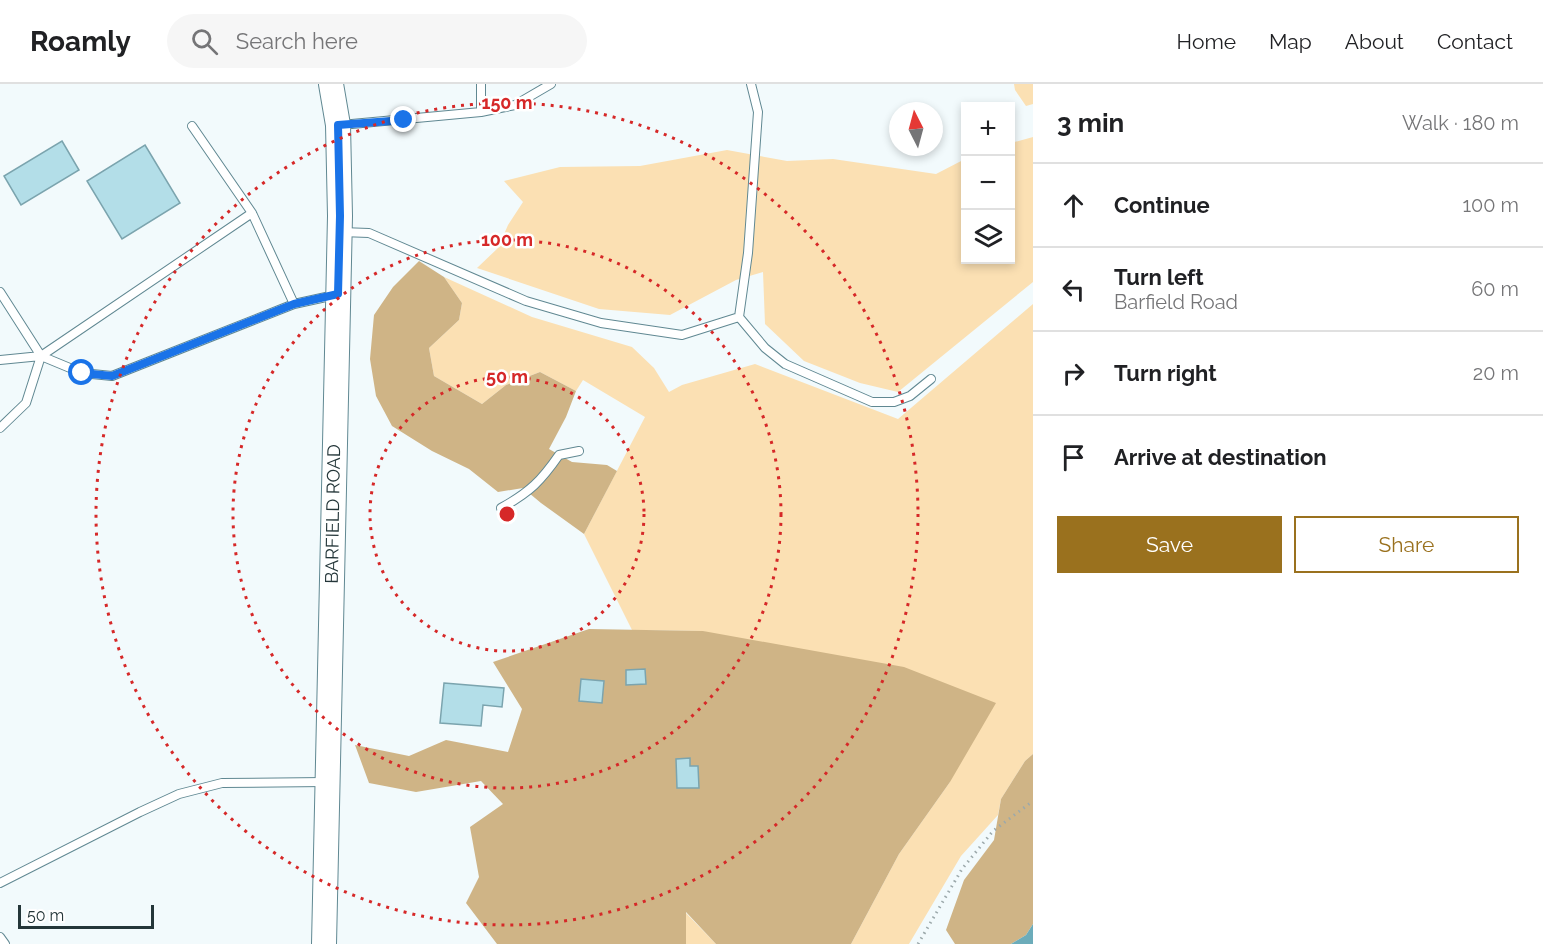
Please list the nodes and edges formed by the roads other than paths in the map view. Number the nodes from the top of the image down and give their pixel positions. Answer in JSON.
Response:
{"nodes":[{"id":1,"x":332,"y":84,"type":"edge"},
{"id":2,"x":481,"y":84,"type":"edge"},
{"id":3,"x":551,"y":84,"type":"edge"},
{"id":4,"x":751,"y":84,"type":"edge"},
{"id":5,"x":481,"y":112,"type":"junction"},
{"id":6,"x":338,"y":125,"type":"junction"},
{"id":7,"x":192,"y":126,"type":"dead end"},
{"id":8,"x":252,"y":213,"type":"junction"},
{"id":9,"x":339,"y":232,"type":"junction"},
{"id":10,"x":0,"y":292,"type":"edge"},
{"id":11,"x":338,"y":294,"type":"junction"},
{"id":12,"x":294,"y":304,"type":"junction"},
{"id":13,"x":739,"y":317,"type":"junction"},
{"id":14,"x":40,"y":356,"type":"junction"},
{"id":15,"x":0,"y":360,"type":"edge"},
{"id":16,"x":931,"y":379,"type":"dead end"},
{"id":17,"x":0,"y":428,"type":"edge"},
{"id":18,"x":579,"y":451,"type":"dead end"},
{"id":19,"x":501,"y":508,"type":"dead end"},
{"id":20,"x":328,"y":782,"type":"junction"},
{"id":21,"x":0,"y":883,"type":"edge"},
{"id":22,"x":0,"y":937,"type":"edge"},
{"id":23,"x":5,"y":944,"type":"edge"},
{"id":24,"x":324,"y":944,"type":"edge"}],
"edges":[{"from":1,"to":6,"type":"street","name":"BARFIELD ROAD"},
{"from":2,"to":5,"type":"lane"},
{"from":3,"to":5,"type":"lane"},
{"from":4,"to":13,"type":"lane"},
{"from":5,"to":6,"type":"lane"},
{"from":6,"to":9,"type":"street","name":"BARFIELD ROAD"},
{"from":7,"to":8,"type":"lane"},
{"from":8,"to":12,"type":"lane"},
{"from":8,"to":14,"type":"lane"},
{"from":9,"to":11,"type":"street","name":"BARFIELD ROAD"},
{"from":9,"to":13,"type":"lane"},
{"from":10,"to":14,"type":"lane"},
{"from":11,"to":12,"type":"lane"},
{"from":11,"to":20,"type":"street","name":"BARFIELD ROAD"},
{"from":12,"to":14,"type":"lane"},
{"from":13,"to":16,"type":"lane"},
{"from":14,"to":15,"type":"lane"},
{"from":14,"to":17,"type":"lane"},
{"from":18,"to":19,"type":"lane"},
{"from":20,"to":21,"type":"lane"},
{"from":20,"to":24,"type":"street","name":"BARFIELD ROAD"},
{"from":22,"to":23,"type":"lane"}]}
